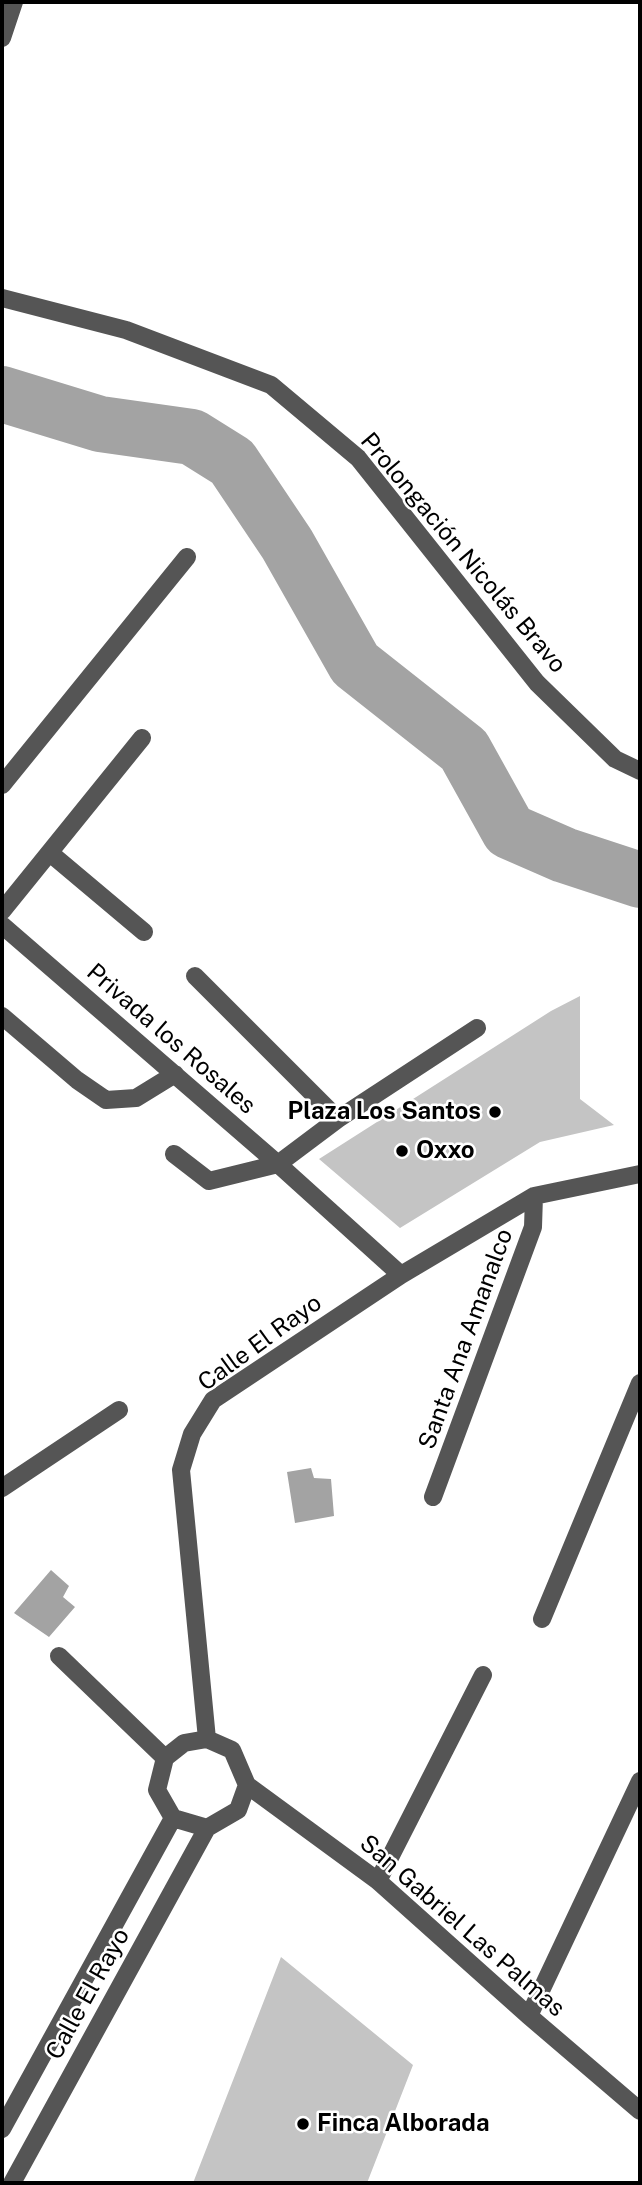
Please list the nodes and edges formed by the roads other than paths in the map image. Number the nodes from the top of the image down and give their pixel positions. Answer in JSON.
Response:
{"nodes":[{"id":1,"x":14,"y":2,"type":"edge"},
{"id":2,"x":2,"y":38,"type":"edge"},
{"id":3,"x":2,"y":298,"type":"edge"},
{"id":4,"x":187,"y":557,"type":"dead end"},
{"id":5,"x":142,"y":738,"type":"dead end"},
{"id":6,"x":640,"y":771,"type":"edge"},
{"id":7,"x":2,"y":785,"type":"edge"},
{"id":8,"x":50,"y":853,"type":"junction"},
{"id":9,"x":2,"y":911,"type":"edge"},
{"id":10,"x":2,"y":925,"type":"edge"},
{"id":11,"x":144,"y":932,"type":"dead end"},
{"id":12,"x":195,"y":976,"type":"dead end"},
{"id":13,"x":2,"y":1016,"type":"edge"},
{"id":14,"x":478,"y":1028,"type":"dead end"},
{"id":15,"x":175,"y":1074,"type":"junction"},
{"id":16,"x":338,"y":1119,"type":"junction"},
{"id":17,"x":174,"y":1154,"type":"dead end"},
{"id":18,"x":278,"y":1164,"type":"junction"},
{"id":19,"x":640,"y":1174,"type":"edge"},
{"id":20,"x":534,"y":1196,"type":"junction"},
{"id":21,"x":401,"y":1275,"type":"junction"},
{"id":22,"x":640,"y":1383,"type":"edge"},
{"id":23,"x":119,"y":1410,"type":"dead end"},
{"id":24,"x":2,"y":1488,"type":"edge"},
{"id":25,"x":433,"y":1497,"type":"dead end"},
{"id":26,"x":542,"y":1619,"type":"dead end"},
{"id":27,"x":59,"y":1656,"type":"dead end"},
{"id":28,"x":483,"y":1675,"type":"dead end"},
{"id":29,"x":207,"y":1739,"type":"junction"},
{"id":30,"x":165,"y":1758,"type":"junction"},
{"id":31,"x":640,"y":1781,"type":"edge"},
{"id":32,"x":247,"y":1785,"type":"junction"},
{"id":33,"x":173,"y":1818,"type":"junction"},
{"id":34,"x":208,"y":1828,"type":"junction"},
{"id":35,"x":378,"y":1881,"type":"junction"},
{"id":36,"x":529,"y":2016,"type":"junction"},
{"id":37,"x":640,"y":2110,"type":"edge"},
{"id":38,"x":2,"y":2129,"type":"edge"},
{"id":39,"x":12,"y":2183,"type":"edge"}],
"edges":[{"from":1,"to":2,"type":"street"},
{"from":3,"to":6,"type":"street","name":"Prolongación Nicolás Bravo"},
{"from":4,"to":7,"type":"street"},
{"from":5,"to":8,"type":"street"},
{"from":8,"to":9,"type":"street"},
{"from":8,"to":11,"type":"street"},
{"from":10,"to":15,"type":"street","name":"Privada los Rosales"},
{"from":12,"to":16,"type":"street"},
{"from":13,"to":15,"type":"street"},
{"from":14,"to":16,"type":"street"},
{"from":15,"to":18,"type":"street","name":"Privada los Rosales"},
{"from":16,"to":18,"type":"street"},
{"from":17,"to":18,"type":"street"},
{"from":18,"to":21,"type":"street","name":"Privada los Rosales"},
{"from":19,"to":20,"type":"street","name":"Calle El Rayo"},
{"from":20,"to":21,"type":"street","name":"Calle El Rayo"},
{"from":20,"to":25,"type":"street","name":"Santa Ana Amanalco"},
{"from":21,"to":29,"type":"street","name":"Calle El Rayo"},
{"from":22,"to":26,"type":"street"},
{"from":23,"to":24,"type":"street"},
{"from":27,"to":30,"type":"street"},
{"from":28,"to":35,"type":"street"},
{"from":29,"to":30,"type":"street"},
{"from":29,"to":32,"type":"street"},
{"from":30,"to":33,"type":"street"},
{"from":31,"to":36,"type":"street"},
{"from":32,"to":34,"type":"street"},
{"from":32,"to":35,"type":"street","name":"San Gabriel Las Palmas"},
{"from":33,"to":34,"type":"street"},
{"from":33,"to":38,"type":"street","name":"Calle El Rayo"},
{"from":34,"to":39,"type":"street","name":"Calle El Rayo"},
{"from":35,"to":36,"type":"street","name":"San Gabriel Las Palmas"},
{"from":36,"to":37,"type":"street","name":"San Gabriel Las Palmas"}]}
